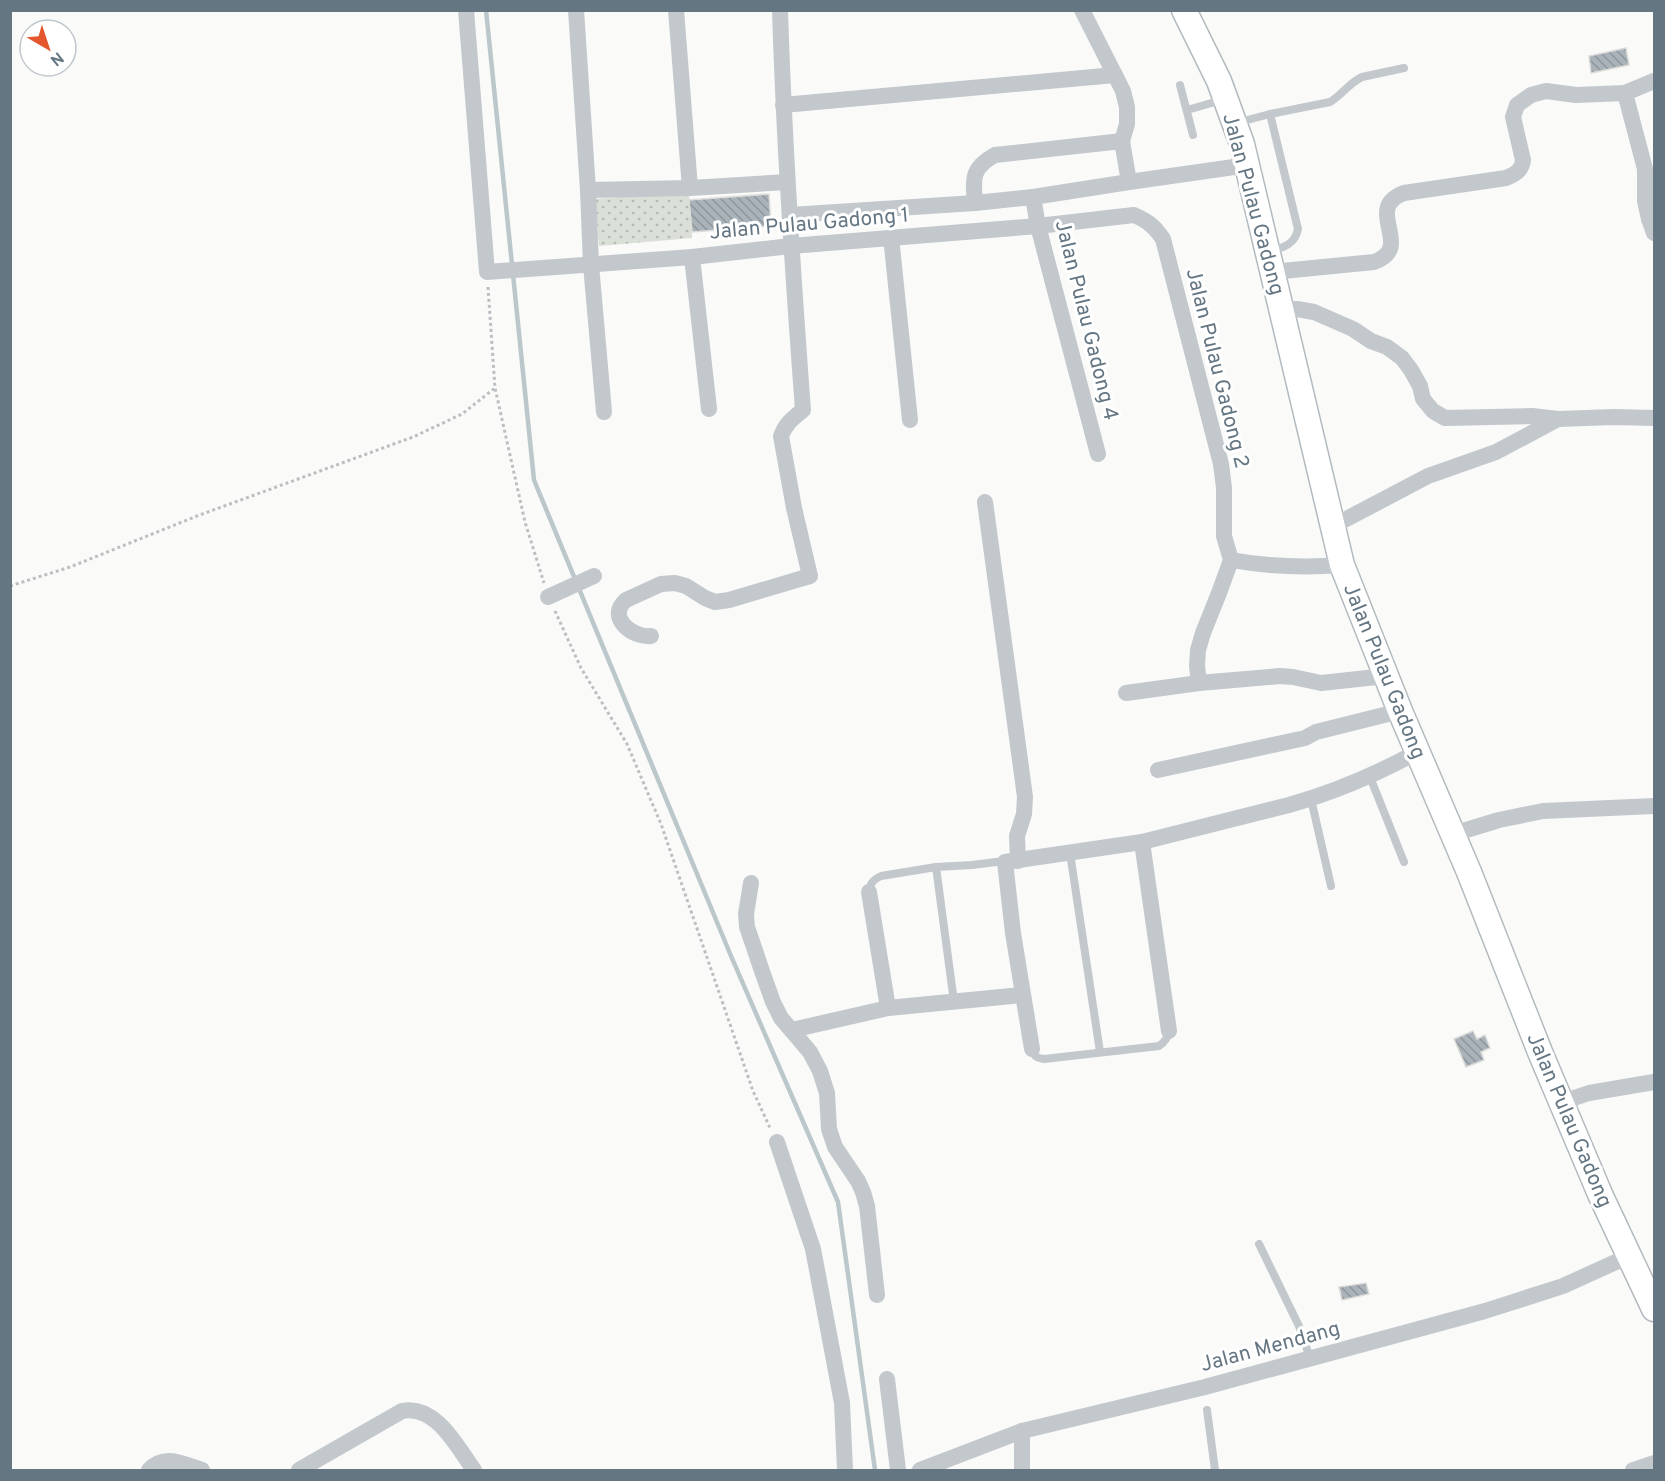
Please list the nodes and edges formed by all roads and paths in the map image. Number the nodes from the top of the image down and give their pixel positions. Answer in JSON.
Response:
{"nodes":[{"id":1,"x":466,"y":10,"type":"edge"},
{"id":2,"x":576,"y":10,"type":"edge"},
{"id":3,"x":676,"y":10,"type":"edge"},
{"id":4,"x":780,"y":10,"type":"edge"},
{"id":5,"x":1082,"y":10,"type":"edge"},
{"id":6,"x":1184,"y":10,"type":"edge"},
{"id":7,"x":1404,"y":68,"type":"dead end"},
{"id":8,"x":1115,"y":75,"type":"junction"},
{"id":9,"x":1654,"y":81,"type":"edge"},
{"id":10,"x":1180,"y":85,"type":"dead end"},
{"id":11,"x":1625,"y":93,"type":"junction"},
{"id":12,"x":1226,"y":99,"type":"junction"},
{"id":13,"x":783,"y":105,"type":"junction"},
{"id":14,"x":1186,"y":110,"type":"junction"},
{"id":15,"x":1270,"y":114,"type":"junction"},
{"id":16,"x":1236,"y":123,"type":"junction"},
{"id":17,"x":1193,"y":135,"type":"dead end"},
{"id":18,"x":1122,"y":141,"type":"junction"},
{"id":19,"x":1248,"y":165,"type":"junction"},
{"id":20,"x":787,"y":182,"type":"junction"},
{"id":21,"x":1130,"y":182,"type":"junction"},
{"id":22,"x":690,"y":188,"type":"junction"},
{"id":23,"x":588,"y":190,"type":"junction"},
{"id":24,"x":1034,"y":197,"type":"junction"},
{"id":25,"x":975,"y":203,"type":"junction"},
{"id":26,"x":790,"y":215,"type":"junction"},
{"id":27,"x":1134,"y":215,"type":"joint"},
{"id":28,"x":1038,"y":226,"type":"junction"},
{"id":29,"x":1654,"y":233,"type":"edge"},
{"id":30,"x":891,"y":237,"type":"junction"},
{"id":31,"x":791,"y":246,"type":"junction"},
{"id":32,"x":692,"y":257,"type":"junction"},
{"id":33,"x":1270,"y":262,"type":"junction"},
{"id":34,"x":591,"y":265,"type":"junction"},
{"id":35,"x":490,"y":272,"type":"junction"},
{"id":36,"x":1282,"y":310,"type":"junction"},
{"id":37,"x":495,"y":388,"type":"junction"},
{"id":38,"x":709,"y":409,"type":"dead end"},
{"id":39,"x":604,"y":412,"type":"dead end"},
{"id":40,"x":1654,"y":418,"type":"edge"},
{"id":41,"x":1558,"y":419,"type":"junction"},
{"id":42,"x":910,"y":420,"type":"dead end"},
{"id":43,"x":1098,"y":454,"type":"dead end"},
{"id":44,"x":985,"y":502,"type":"dead end"},
{"id":45,"x":1333,"y":526,"type":"junction"},
{"id":46,"x":1231,"y":560,"type":"junction"},
{"id":47,"x":1342,"y":565,"type":"junction"},
{"id":48,"x":594,"y":576,"type":"dead end"},
{"id":49,"x":10,"y":586,"type":"edge"},
{"id":50,"x":551,"y":596,"type":"junction"},
{"id":51,"x":651,"y":636,"type":"dead end"},
{"id":52,"x":1386,"y":676,"type":"junction"},
{"id":53,"x":1199,"y":683,"type":"junction"},
{"id":54,"x":1126,"y":693,"type":"dead end"},
{"id":55,"x":1400,"y":711,"type":"junction"},
{"id":56,"x":1417,"y":753,"type":"junction"},
{"id":57,"x":1158,"y":770,"type":"dead end"},
{"id":58,"x":1370,"y":777,"type":"junction"},
{"id":59,"x":1311,"y":799,"type":"junction"},
{"id":60,"x":1654,"y":806,"type":"edge"},
{"id":61,"x":1453,"y":834,"type":"junction"},
{"id":62,"x":1142,"y":842,"type":"junction"},
{"id":63,"x":1070,"y":852,"type":"junction"},
{"id":64,"x":1012,"y":862,"type":"junction"},
{"id":65,"x":1404,"y":862,"type":"dead end"},
{"id":66,"x":936,"y":867,"type":"junction"},
{"id":67,"x":751,"y":884,"type":"dead end"},
{"id":68,"x":1331,"y":886,"type":"dead end"},
{"id":69,"x":869,"y":892,"type":"joint"},
{"id":70,"x":1022,"y":995,"type":"junction"},
{"id":71,"x":954,"y":1002,"type":"junction"},
{"id":72,"x":888,"y":1008,"type":"junction"},
{"id":73,"x":792,"y":1030,"type":"junction"},
{"id":74,"x":1169,"y":1031,"type":"joint"},
{"id":75,"x":1032,"y":1049,"type":"joint"},
{"id":76,"x":1100,"y":1052,"type":"junction"},
{"id":77,"x":1654,"y":1082,"type":"edge"},
{"id":78,"x":1562,"y":1102,"type":"junction"},
{"id":79,"x":777,"y":1142,"type":"joint"},
{"id":80,"x":1259,"y":1244,"type":"dead end"},
{"id":81,"x":1629,"y":1256,"type":"junction"},
{"id":82,"x":877,"y":1295,"type":"dead end"},
{"id":83,"x":1654,"y":1309,"type":"edge"},
{"id":84,"x":1310,"y":1358,"type":"junction"},
{"id":85,"x":887,"y":1379,"type":"dead end"},
{"id":86,"x":1208,"y":1410,"type":"dead end"},
{"id":87,"x":1022,"y":1431,"type":"junction"},
{"id":88,"x":1654,"y":1463,"type":"edge"},
{"id":89,"x":149,"y":1470,"type":"edge"},
{"id":90,"x":202,"y":1470,"type":"edge"},
{"id":91,"x":299,"y":1470,"type":"edge"},
{"id":92,"x":474,"y":1470,"type":"edge"},
{"id":93,"x":846,"y":1470,"type":"edge"},
{"id":94,"x":898,"y":1470,"type":"edge"},
{"id":95,"x":920,"y":1470,"type":"edge"},
{"id":96,"x":1022,"y":1470,"type":"edge"},
{"id":97,"x":1215,"y":1470,"type":"edge"},
{"id":98,"x":1636,"y":1470,"type":"edge"}],
"edges":[{"from":1,"to":35,"type":"street"},
{"from":2,"to":23,"type":"street"},
{"from":3,"to":22,"type":"street"},
{"from":4,"to":13,"type":"street"},
{"from":5,"to":8,"type":"street"},
{"from":6,"to":12,"type":"main road","name":"Jalan Pulau Gadong"},
{"from":7,"to":15,"type":"lane"},
{"from":8,"to":13,"type":"street"},
{"from":8,"to":18,"type":"street"},
{"from":9,"to":11,"type":"street"},
{"from":10,"to":14,"type":"lane"},
{"from":11,"to":29,"type":"street"},
{"from":11,"to":33,"type":"street"},
{"from":12,"to":14,"type":"lane"},
{"from":12,"to":16,"type":"main road","name":"Jalan Pulau Gadong"},
{"from":13,"to":20,"type":"street"},
{"from":14,"to":17,"type":"lane"},
{"from":15,"to":16,"type":"lane"},
{"from":15,"to":33,"type":"lane"},
{"from":16,"to":19,"type":"main road","name":"Jalan Pulau Gadong"},
{"from":18,"to":21,"type":"street"},
{"from":18,"to":25,"type":"street"},
{"from":19,"to":21,"type":"street"},
{"from":19,"to":33,"type":"main road","name":"Jalan Pulau Gadong"},
{"from":20,"to":22,"type":"street"},
{"from":20,"to":26,"type":"street"},
{"from":21,"to":24,"type":"street"},
{"from":22,"to":23,"type":"street"},
{"from":23,"to":34,"type":"street"},
{"from":24,"to":25,"type":"street"},
{"from":24,"to":28,"type":"street","name":"Jalan Pulau Gadong 4"},
{"from":25,"to":26,"type":"street"},
{"from":26,"to":31,"type":"street"},
{"from":27,"to":28,"type":"street","name":"Jalan Pulau Gadong 1"},
{"from":27,"to":46,"type":"street","name":"Jalan Pulau Gadong 2"},
{"from":28,"to":30,"type":"street","name":"Jalan Pulau Gadong 1"},
{"from":28,"to":43,"type":"street","name":"Jalan Pulau Gadong 4"},
{"from":30,"to":31,"type":"street","name":"Jalan Pulau Gadong 1"},
{"from":30,"to":42,"type":"street"},
{"from":31,"to":32,"type":"street","name":"Jalan Pulau Gadong 1"},
{"from":31,"to":51,"type":"street"},
{"from":32,"to":34,"type":"street","name":"Jalan Pulau Gadong 1"},
{"from":32,"to":38,"type":"street"},
{"from":33,"to":36,"type":"main road","name":"Jalan Pulau Gadong"},
{"from":34,"to":35,"type":"street","name":"Jalan Pulau Gadong 1"},
{"from":34,"to":39,"type":"street"},
{"from":35,"to":37,"type":"path"},
{"from":36,"to":41,"type":"street"},
{"from":36,"to":45,"type":"main road","name":"Jalan Pulau Gadong"},
{"from":37,"to":49,"type":"path"},
{"from":37,"to":50,"type":"path"},
{"from":40,"to":41,"type":"street"},
{"from":41,"to":45,"type":"street"},
{"from":44,"to":64,"type":"street"},
{"from":45,"to":47,"type":"main road","name":"Jalan Pulau Gadong"},
{"from":46,"to":47,"type":"street"},
{"from":46,"to":53,"type":"street"},
{"from":47,"to":52,"type":"main road","name":"Jalan Pulau Gadong"},
{"from":48,"to":50,"type":"street"},
{"from":50,"to":79,"type":"path"},
{"from":52,"to":53,"type":"street"},
{"from":52,"to":55,"type":"main road","name":"Jalan Pulau Gadong"},
{"from":53,"to":54,"type":"street"},
{"from":55,"to":56,"type":"main road","name":"Jalan Pulau Gadong"},
{"from":55,"to":57,"type":"street"},
{"from":56,"to":58,"type":"street"},
{"from":56,"to":61,"type":"main road","name":"Jalan Pulau Gadong"},
{"from":58,"to":59,"type":"street"},
{"from":58,"to":65,"type":"lane"},
{"from":59,"to":62,"type":"street"},
{"from":59,"to":68,"type":"lane"},
{"from":60,"to":61,"type":"street"},
{"from":61,"to":78,"type":"main road","name":"Jalan Pulau Gadong"},
{"from":62,"to":63,"type":"street"},
{"from":62,"to":74,"type":"street"},
{"from":63,"to":64,"type":"street"},
{"from":63,"to":76,"type":"lane"},
{"from":64,"to":66,"type":"lane"},
{"from":64,"to":70,"type":"street"},
{"from":66,"to":69,"type":"lane"},
{"from":66,"to":71,"type":"lane"},
{"from":67,"to":73,"type":"street"},
{"from":69,"to":72,"type":"street"},
{"from":70,"to":71,"type":"street"},
{"from":70,"to":75,"type":"street"},
{"from":71,"to":72,"type":"street"},
{"from":72,"to":73,"type":"street"},
{"from":73,"to":82,"type":"street"},
{"from":74,"to":76,"type":"lane"},
{"from":75,"to":76,"type":"lane"},
{"from":77,"to":78,"type":"street"},
{"from":78,"to":81,"type":"main road","name":"Jalan Pulau Gadong"},
{"from":79,"to":93,"type":"street"},
{"from":80,"to":84,"type":"lane"},
{"from":81,"to":83,"type":"main road","name":"Jalan Pulau Gadong"},
{"from":81,"to":84,"type":"street","name":"Jalan Mendang"},
{"from":84,"to":87,"type":"street","name":"Jalan Mendang"},
{"from":85,"to":94,"type":"street"},
{"from":86,"to":97,"type":"lane"},
{"from":87,"to":95,"type":"street","name":"Jalan Mendang"},
{"from":87,"to":96,"type":"street"},
{"from":88,"to":98,"type":"street"},
{"from":89,"to":90,"type":"street"},
{"from":91,"to":92,"type":"street"}]}
